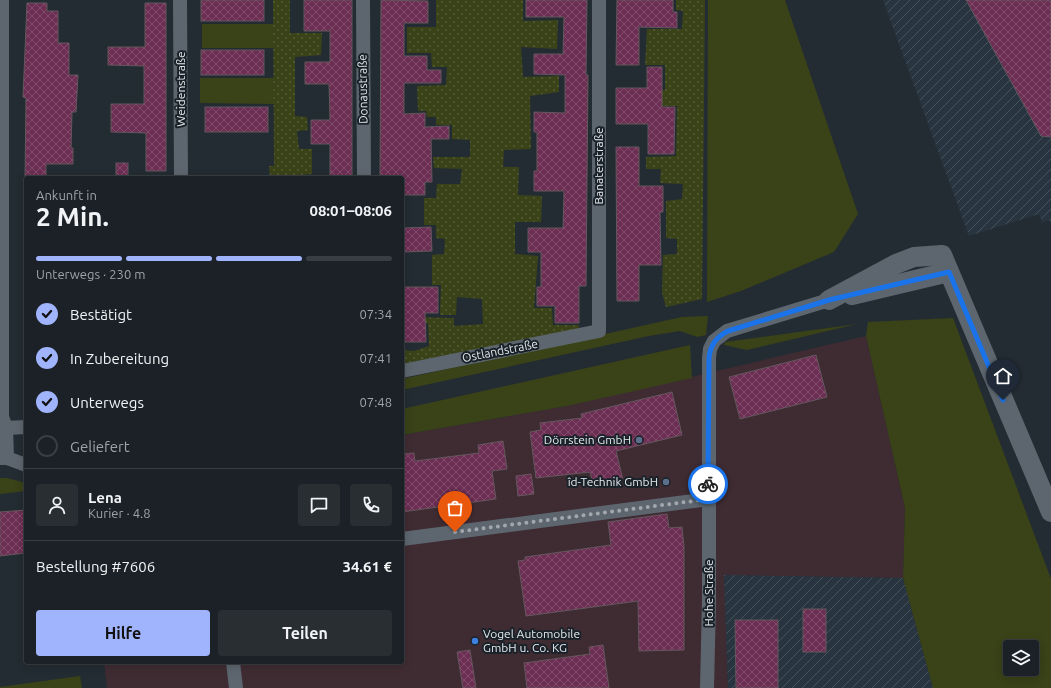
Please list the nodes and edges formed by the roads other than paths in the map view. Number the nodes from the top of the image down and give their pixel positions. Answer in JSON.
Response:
{"nodes":[{"id":1,"x":2,"y":0,"type":"edge"},
{"id":2,"x":180,"y":0,"type":"edge"},
{"id":3,"x":363,"y":0,"type":"edge"},
{"id":4,"x":599,"y":0,"type":"edge"},
{"id":5,"x":181,"y":176,"type":"edge"},
{"id":6,"x":364,"y":176,"type":"edge"},
{"id":7,"x":829,"y":300,"type":"joint"},
{"id":8,"x":599,"y":331,"type":"joint"},
{"id":9,"x":404,"y":371,"type":"edge"},
{"id":10,"x":24,"y":427,"type":"edge"},
{"id":11,"x":6,"y":428,"type":"junction"},
{"id":12,"x":4,"y":458,"type":"edge"},
{"id":13,"x":24,"y":464,"type":"edge"},
{"id":14,"x":709,"y":499,"type":"junction"},
{"id":15,"x":1051,"y":512,"type":"edge"},
{"id":16,"x":404,"y":539,"type":"edge"},
{"id":17,"x":233,"y":664,"type":"edge"},
{"id":18,"x":236,"y":688,"type":"edge"},
{"id":19,"x":707,"y":688,"type":"edge"}],
"edges":[{"from":1,"to":11,"type":"street"},
{"from":2,"to":5,"type":"street","name":"Weidenstraße"},
{"from":3,"to":6,"type":"street","name":"Donaustraße"},
{"from":4,"to":8,"type":"street","name":"Banaterstraße"},
{"from":7,"to":14,"type":"street","name":"Hohe Straße"},
{"from":7,"to":15,"type":"main road"},
{"from":8,"to":9,"type":"street","name":"Ostlandstraße"},
{"from":10,"to":11,"type":"street"},
{"from":11,"to":12,"type":"street"},
{"from":12,"to":13,"type":"street"},
{"from":14,"to":16,"type":"street"},
{"from":14,"to":19,"type":"street","name":"Hohe Straße"},
{"from":17,"to":18,"type":"street"}]}
